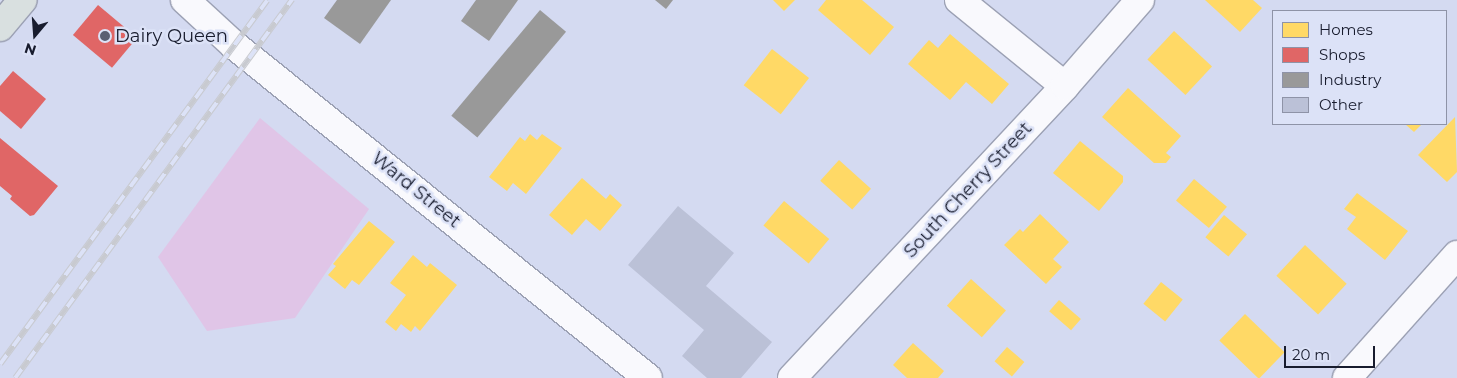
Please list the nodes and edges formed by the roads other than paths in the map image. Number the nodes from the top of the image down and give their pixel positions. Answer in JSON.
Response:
{"nodes":[{"id":1,"x":23,"y":0,"type":"edge"},
{"id":2,"x":185,"y":0,"type":"edge"},
{"id":3,"x":958,"y":0,"type":"edge"},
{"id":4,"x":1140,"y":0,"type":"edge"},
{"id":5,"x":0,"y":27,"type":"edge"},
{"id":6,"x":1065,"y":86,"type":"junction"},
{"id":7,"x":1457,"y":255,"type":"edge"},
{"id":8,"x":648,"y":378,"type":"edge"},
{"id":9,"x":792,"y":378,"type":"edge"},
{"id":10,"x":1347,"y":378,"type":"edge"}],
"edges":[{"from":1,"to":5,"type":"main road"},
{"from":2,"to":8,"type":"street","name":"Ward Street"},
{"from":3,"to":6,"type":"street"},
{"from":4,"to":6,"type":"street","name":"South Cherry Street"},
{"from":6,"to":9,"type":"street","name":"South Cherry Street"},
{"from":7,"to":10,"type":"street"}]}
